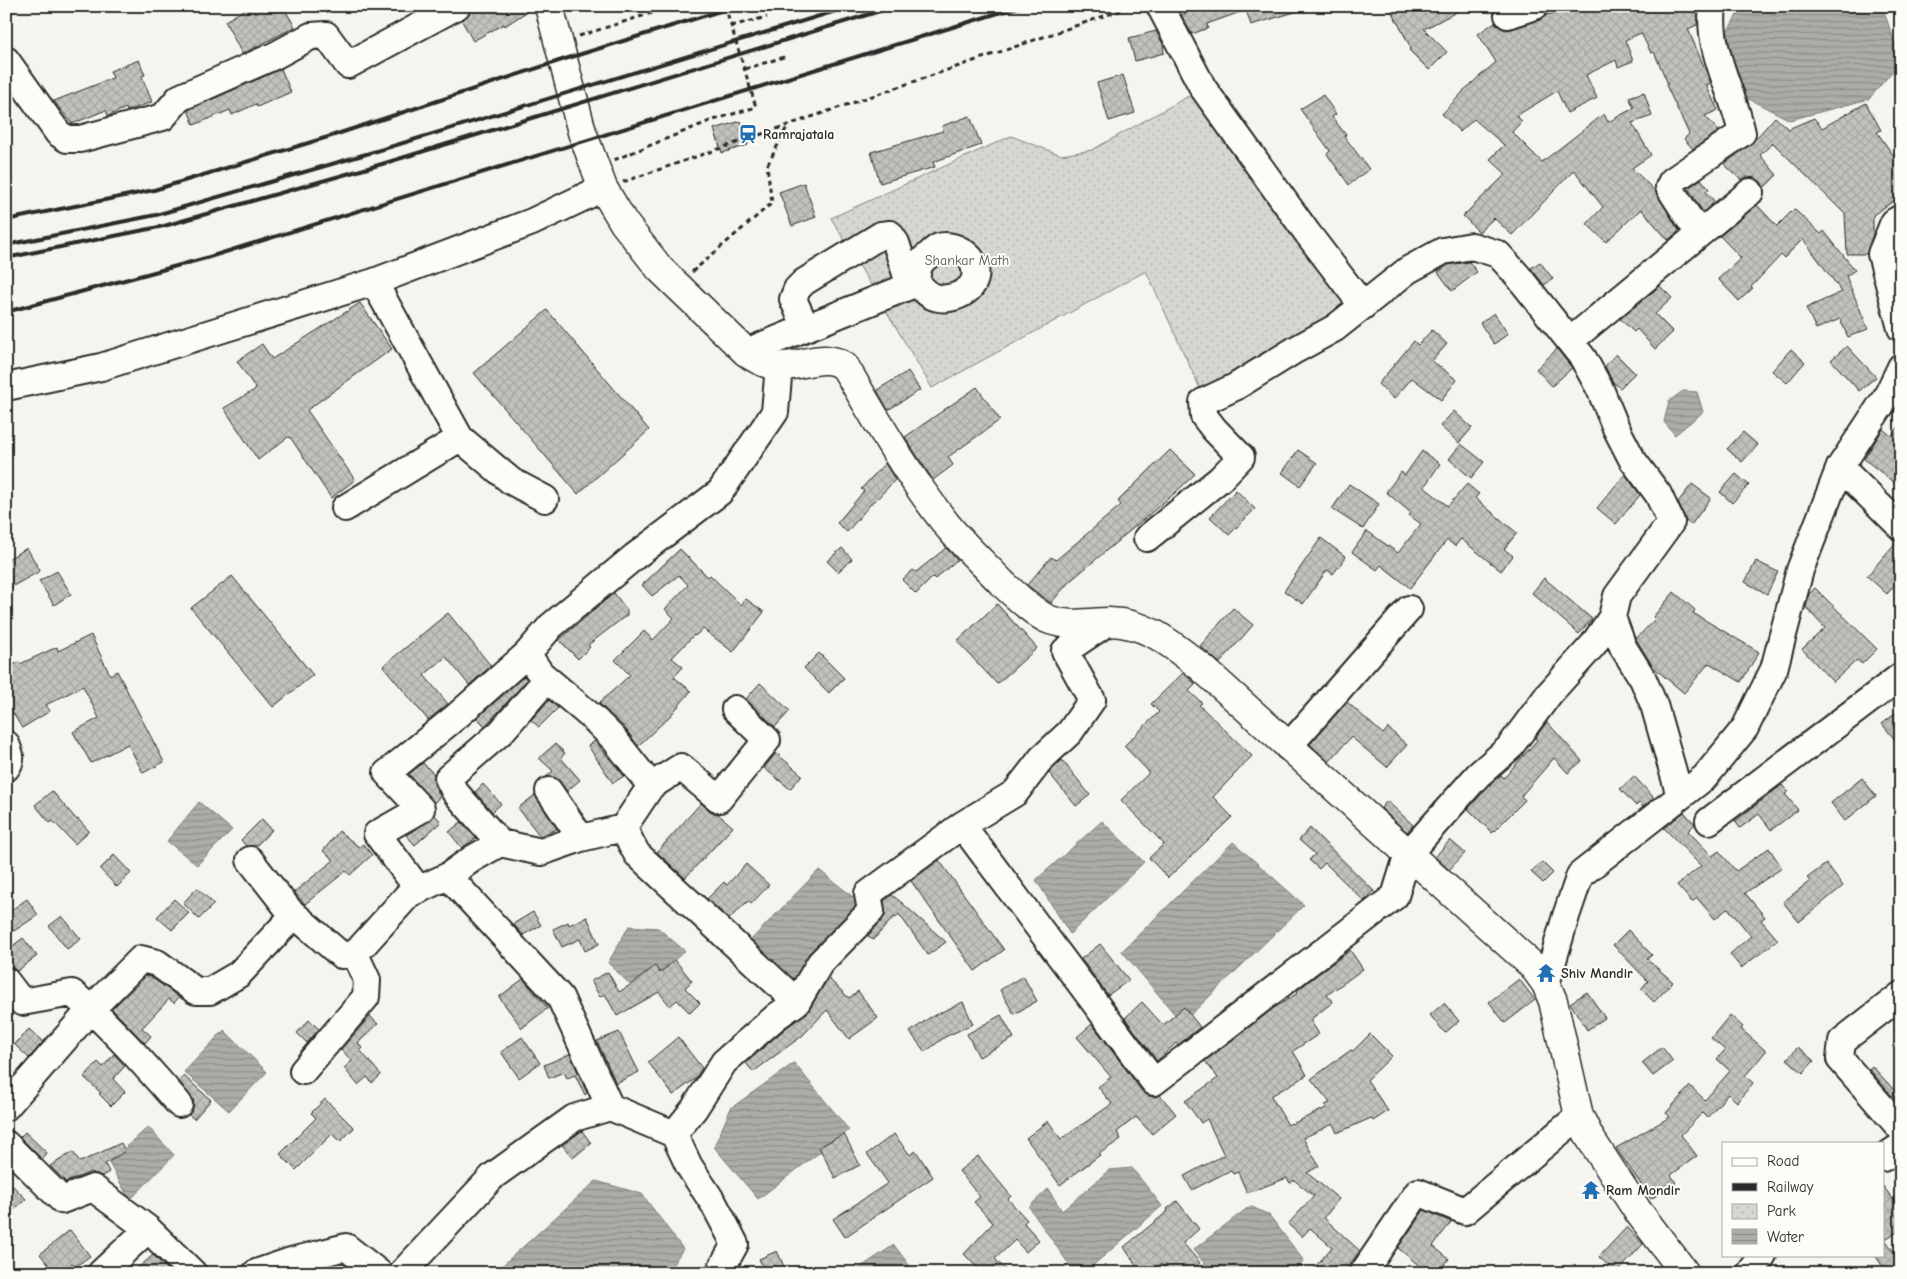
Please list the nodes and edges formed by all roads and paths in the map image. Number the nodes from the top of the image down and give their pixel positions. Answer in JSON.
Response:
{"nodes":[{"id":1,"x":457,"y":6,"type":"edge"},
{"id":2,"x":549,"y":6,"type":"edge"},
{"id":3,"x":674,"y":6,"type":"edge"},
{"id":4,"x":725,"y":6,"type":"edge"},
{"id":5,"x":1133,"y":6,"type":"edge"},
{"id":6,"x":1160,"y":6,"type":"edge"},
{"id":7,"x":1535,"y":6,"type":"edge"},
{"id":8,"x":1712,"y":6,"type":"edge"},
{"id":9,"x":1508,"y":15,"type":"dead end"},
{"id":10,"x":767,"y":17,"type":"dead end"},
{"id":11,"x":731,"y":26,"type":"junction"},
{"id":12,"x":559,"y":42,"type":"junction"},
{"id":13,"x":787,"y":56,"type":"dead end"},
{"id":14,"x":6,"y":60,"type":"edge"},
{"id":15,"x":744,"y":69,"type":"junction"},
{"id":16,"x":788,"y":124,"type":"junction"},
{"id":17,"x":599,"y":178,"type":"junction"},
{"id":18,"x":1750,"y":192,"type":"dead end"},
{"id":19,"x":1901,"y":218,"type":"edge"},
{"id":20,"x":1699,"y":234,"type":"junction"},
{"id":21,"x":374,"y":282,"type":"junction"},
{"id":22,"x":677,"y":286,"type":"junction"},
{"id":23,"x":1362,"y":306,"type":"junction"},
{"id":24,"x":806,"y":328,"type":"junction"},
{"id":25,"x":1901,"y":328,"type":"edge"},
{"id":26,"x":1570,"y":341,"type":"junction"},
{"id":27,"x":746,"y":352,"type":"junction"},
{"id":28,"x":779,"y":366,"type":"junction"},
{"id":29,"x":1901,"y":367,"type":"edge"},
{"id":30,"x":6,"y":387,"type":"edge"},
{"id":31,"x":460,"y":438,"type":"junction"},
{"id":32,"x":1840,"y":467,"type":"junction"},
{"id":33,"x":544,"y":499,"type":"dead end"},
{"id":34,"x":345,"y":508,"type":"dead end"},
{"id":35,"x":1901,"y":527,"type":"edge"},
{"id":36,"x":1147,"y":538,"type":"dead end"},
{"id":37,"x":1409,"y":609,"type":"dead end"},
{"id":38,"x":1612,"y":618,"type":"junction"},
{"id":39,"x":1108,"y":622,"type":"junction"},
{"id":40,"x":527,"y":654,"type":"junction"},
{"id":41,"x":1901,"y":676,"type":"edge"},
{"id":42,"x":548,"y":679,"type":"junction"},
{"id":43,"x":735,"y":709,"type":"dead end"},
{"id":44,"x":6,"y":744,"type":"edge"},
{"id":45,"x":1288,"y":747,"type":"junction"},
{"id":46,"x":6,"y":768,"type":"edge"},
{"id":47,"x":651,"y":786,"type":"junction"},
{"id":48,"x":549,"y":791,"type":"dead end"},
{"id":49,"x":1680,"y":796,"type":"junction"},
{"id":50,"x":1708,"y":821,"type":"dead end"},
{"id":51,"x":962,"y":825,"type":"junction"},
{"id":52,"x":623,"y":828,"type":"junction"},
{"id":53,"x":581,"y":838,"type":"junction"},
{"id":54,"x":500,"y":843,"type":"junction"},
{"id":55,"x":1408,"y":854,"type":"junction"},
{"id":56,"x":250,"y":860,"type":"dead end"},
{"id":57,"x":448,"y":876,"type":"junction"},
{"id":58,"x":419,"y":890,"type":"junction"},
{"id":59,"x":294,"y":914,"type":"junction"},
{"id":60,"x":355,"y":954,"type":"junction"},
{"id":61,"x":6,"y":981,"type":"edge"},
{"id":62,"x":1546,"y":984,"type":"junction"},
{"id":63,"x":1901,"y":995,"type":"edge"},
{"id":64,"x":797,"y":1002,"type":"junction"},
{"id":65,"x":91,"y":1009,"type":"junction"},
{"id":66,"x":303,"y":1071,"type":"dead end"},
{"id":67,"x":179,"y":1104,"type":"dead end"},
{"id":68,"x":610,"y":1106,"type":"junction"},
{"id":69,"x":6,"y":1107,"type":"edge"},
{"id":70,"x":1579,"y":1116,"type":"junction"},
{"id":71,"x":1901,"y":1129,"type":"edge"},
{"id":72,"x":674,"y":1134,"type":"junction"},
{"id":73,"x":6,"y":1144,"type":"edge"},
{"id":74,"x":1901,"y":1146,"type":"edge"},
{"id":75,"x":1884,"y":1157,"type":"edge"},
{"id":76,"x":148,"y":1229,"type":"junction"},
{"id":77,"x":1762,"y":1256,"type":"edge"},
{"id":78,"x":101,"y":1273,"type":"edge"},
{"id":79,"x":193,"y":1273,"type":"edge"},
{"id":80,"x":256,"y":1273,"type":"edge"},
{"id":81,"x":379,"y":1273,"type":"edge"},
{"id":82,"x":402,"y":1273,"type":"edge"},
{"id":83,"x":719,"y":1273,"type":"edge"},
{"id":84,"x":1363,"y":1273,"type":"edge"},
{"id":85,"x":1685,"y":1273,"type":"edge"},
{"id":86,"x":1750,"y":1273,"type":"edge"}],
"edges":[{"from":1,"to":14,"type":"street"},
{"from":2,"to":12,"type":"main road"},
{"from":3,"to":12,"type":"path"},
{"from":4,"to":11,"type":"path","bridge":true},
{"from":5,"to":16,"type":"path"},
{"from":6,"to":23,"type":"street"},
{"from":7,"to":9,"type":"street"},
{"from":8,"to":20,"type":"street"},
{"from":10,"to":11,"type":"path"},
{"from":11,"to":15,"type":"path","bridge":true},
{"from":12,"to":17,"type":"main road"},
{"from":13,"to":15,"type":"path"},
{"from":15,"to":17,"type":"path","bridge":true},
{"from":16,"to":17,"type":"path"},
{"from":16,"to":22,"type":"path"},
{"from":17,"to":21,"type":"street"},
{"from":17,"to":22,"type":"main road"},
{"from":18,"to":20,"type":"street"},
{"from":19,"to":25,"type":"street"},
{"from":20,"to":26,"type":"street"},
{"from":21,"to":30,"type":"street"},
{"from":21,"to":31,"type":"street"},
{"from":22,"to":27,"type":"main road"},
{"from":23,"to":26,"type":"street"},
{"from":23,"to":36,"type":"street"},
{"from":24,"to":24,"type":"street"},
{"from":24,"to":27,"type":"street"},
{"from":26,"to":38,"type":"street"},
{"from":27,"to":28,"type":"main road"},
{"from":28,"to":39,"type":"main road"},
{"from":28,"to":40,"type":"street"},
{"from":29,"to":32,"type":"street"},
{"from":31,"to":33,"type":"street"},
{"from":31,"to":34,"type":"street"},
{"from":32,"to":35,"type":"street"},
{"from":32,"to":49,"type":"street"},
{"from":37,"to":45,"type":"street"},
{"from":38,"to":49,"type":"street"},
{"from":38,"to":55,"type":"street"},
{"from":39,"to":45,"type":"main road"},
{"from":39,"to":51,"type":"street"},
{"from":40,"to":42,"type":"street"},
{"from":40,"to":58,"type":"street"},
{"from":41,"to":50,"type":"street"},
{"from":42,"to":47,"type":"street"},
{"from":42,"to":54,"type":"street"},
{"from":43,"to":47,"type":"street"},
{"from":44,"to":46,"type":"street"},
{"from":45,"to":55,"type":"main road"},
{"from":47,"to":52,"type":"street"},
{"from":48,"to":53,"type":"street"},
{"from":49,"to":62,"type":"street"},
{"from":51,"to":55,"type":"street"},
{"from":51,"to":64,"type":"street"},
{"from":52,"to":53,"type":"street"},
{"from":52,"to":64,"type":"street"},
{"from":53,"to":54,"type":"street"},
{"from":54,"to":57,"type":"street"},
{"from":55,"to":62,"type":"main road"},
{"from":56,"to":59,"type":"street"},
{"from":57,"to":58,"type":"street"},
{"from":57,"to":68,"type":"street"},
{"from":58,"to":60,"type":"street"},
{"from":59,"to":60,"type":"street"},
{"from":59,"to":65,"type":"street"},
{"from":60,"to":66,"type":"street"},
{"from":61,"to":65,"type":"street"},
{"from":62,"to":70,"type":"main road"},
{"from":63,"to":71,"type":"street"},
{"from":64,"to":72,"type":"street"},
{"from":65,"to":67,"type":"street"},
{"from":65,"to":69,"type":"street"},
{"from":68,"to":72,"type":"street"},
{"from":68,"to":82,"type":"street"},
{"from":70,"to":84,"type":"street"},
{"from":70,"to":85,"type":"main road"},
{"from":72,"to":83,"type":"street"},
{"from":73,"to":76,"type":"street"},
{"from":74,"to":75,"type":"street"},
{"from":76,"to":78,"type":"street"},
{"from":76,"to":79,"type":"street"},
{"from":77,"to":86,"type":"street"},
{"from":80,"to":81,"type":"street"}]}
